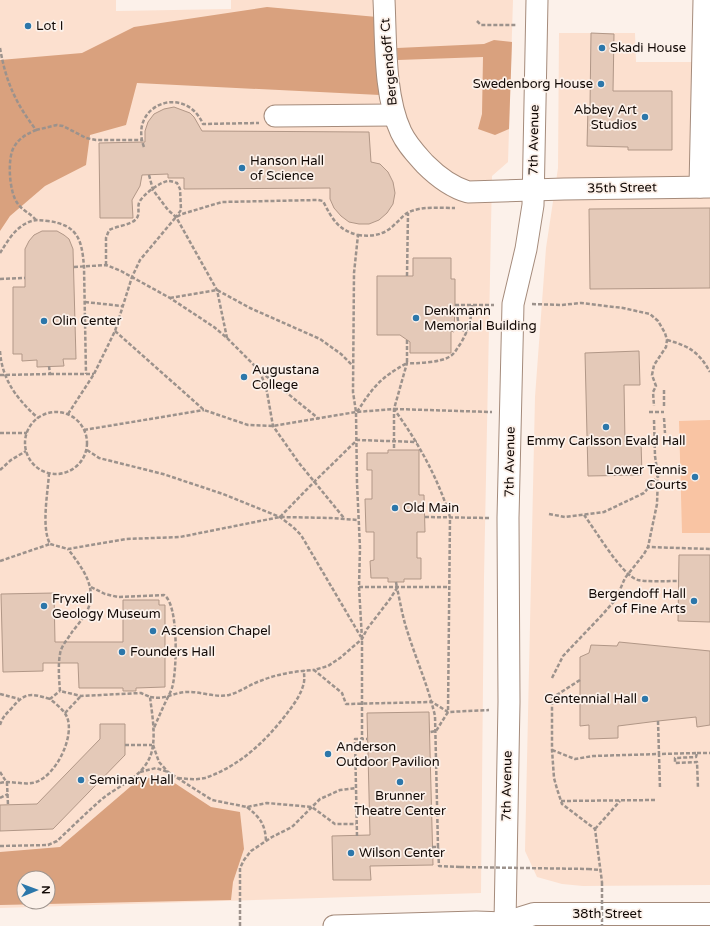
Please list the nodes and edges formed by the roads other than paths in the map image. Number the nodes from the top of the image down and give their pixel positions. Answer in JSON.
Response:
{"nodes":[{"id":1,"x":384,"y":0,"type":"edge"},
{"id":2,"x":537,"y":0,"type":"edge"},
{"id":3,"x":704,"y":0,"type":"edge"},
{"id":4,"x":394,"y":115,"type":"junction"},
{"id":5,"x":275,"y":116,"type":"road end"},
{"id":6,"x":705,"y":187,"type":"edge"},
{"id":7,"x":534,"y":191,"type":"junction"},
{"id":8,"x":710,"y":914,"type":"edge"},
{"id":9,"x":509,"y":925,"type":"edge"},
{"id":10,"x":334,"y":926,"type":"edge"},
{"id":11,"x":350,"y":926,"type":"edge"}],
"edges":[{"from":1,"to":4,"type":"street","name":"Bergendoff Ct"},
{"from":2,"to":7,"type":"street","name":"7th Avenue"},
{"from":3,"to":6,"type":"street"},
{"from":4,"to":5,"type":"street"},
{"from":4,"to":7,"type":"street","name":"Bergendoff Ct"},
{"from":6,"to":7,"type":"street","name":"35th Street"},
{"from":7,"to":9,"type":"street","name":"7th Avenue"},
{"from":8,"to":9,"type":"main road","name":"38th Street"},
{"from":9,"to":11,"type":"street","name":"38th Street"},
{"from":10,"to":11,"type":"street","name":"38th Street"}]}
